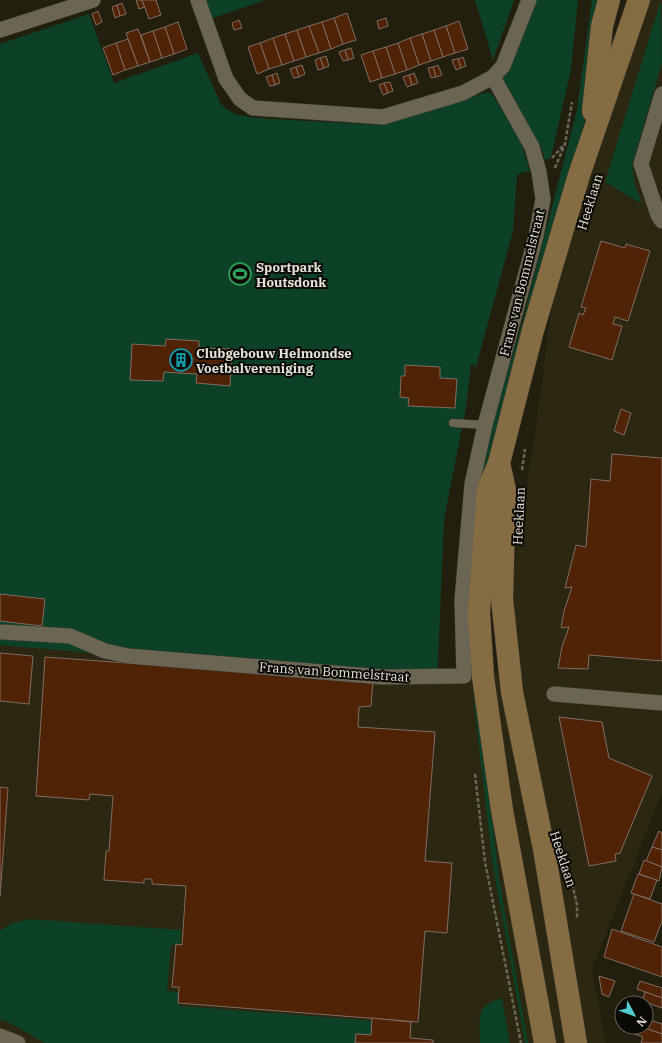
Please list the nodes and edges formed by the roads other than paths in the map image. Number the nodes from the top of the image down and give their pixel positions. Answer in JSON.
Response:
{"nodes":[{"id":1,"x":93,"y":0,"type":"edge"},
{"id":2,"x":198,"y":0,"type":"edge"},
{"id":3,"x":529,"y":0,"type":"edge"},
{"id":4,"x":609,"y":0,"type":"edge"},
{"id":5,"x":640,"y":0,"type":"edge"},
{"id":6,"x":0,"y":30,"type":"edge"},
{"id":7,"x":493,"y":77,"type":"junction"},
{"id":8,"x":662,"y":94,"type":"edge"},
{"id":9,"x":589,"y":150,"type":"junction"},
{"id":10,"x":662,"y":221,"type":"edge"},
{"id":11,"x":454,"y":423,"type":"dead end"},
{"id":12,"x":485,"y":425,"type":"junction"},
{"id":13,"x":498,"y":462,"type":"junction"},
{"id":14,"x":3,"y":632,"type":"dead end"},
{"id":15,"x":554,"y":694,"type":"dead end"},
{"id":16,"x":662,"y":703,"type":"edge"},
{"id":17,"x":0,"y":1036,"type":"edge"},
{"id":18,"x":18,"y":1043,"type":"edge"},
{"id":19,"x":545,"y":1043,"type":"edge"},
{"id":20,"x":576,"y":1043,"type":"edge"}],
"edges":[{"from":1,"to":6,"type":"street"},
{"from":2,"to":7,"type":"street"},
{"from":3,"to":7,"type":"street"},
{"from":4,"to":9,"type":"main road","name":"Heeklaan"},
{"from":5,"to":9,"type":"main road","name":"Heeklaan"},
{"from":7,"to":12,"type":"street","name":"Frans van Bommelstraat"},
{"from":8,"to":10,"type":"street"},
{"from":9,"to":13,"type":"main road","name":"Heeklaan"},
{"from":11,"to":12,"type":"lane"},
{"from":12,"to":14,"type":"street","name":"Frans van Bommelstraat"},
{"from":13,"to":19,"type":"main road","name":"Heeklaan"},
{"from":13,"to":20,"type":"main road","name":"Heeklaan"},
{"from":15,"to":16,"type":"street"},
{"from":17,"to":18,"type":"street"}]}
